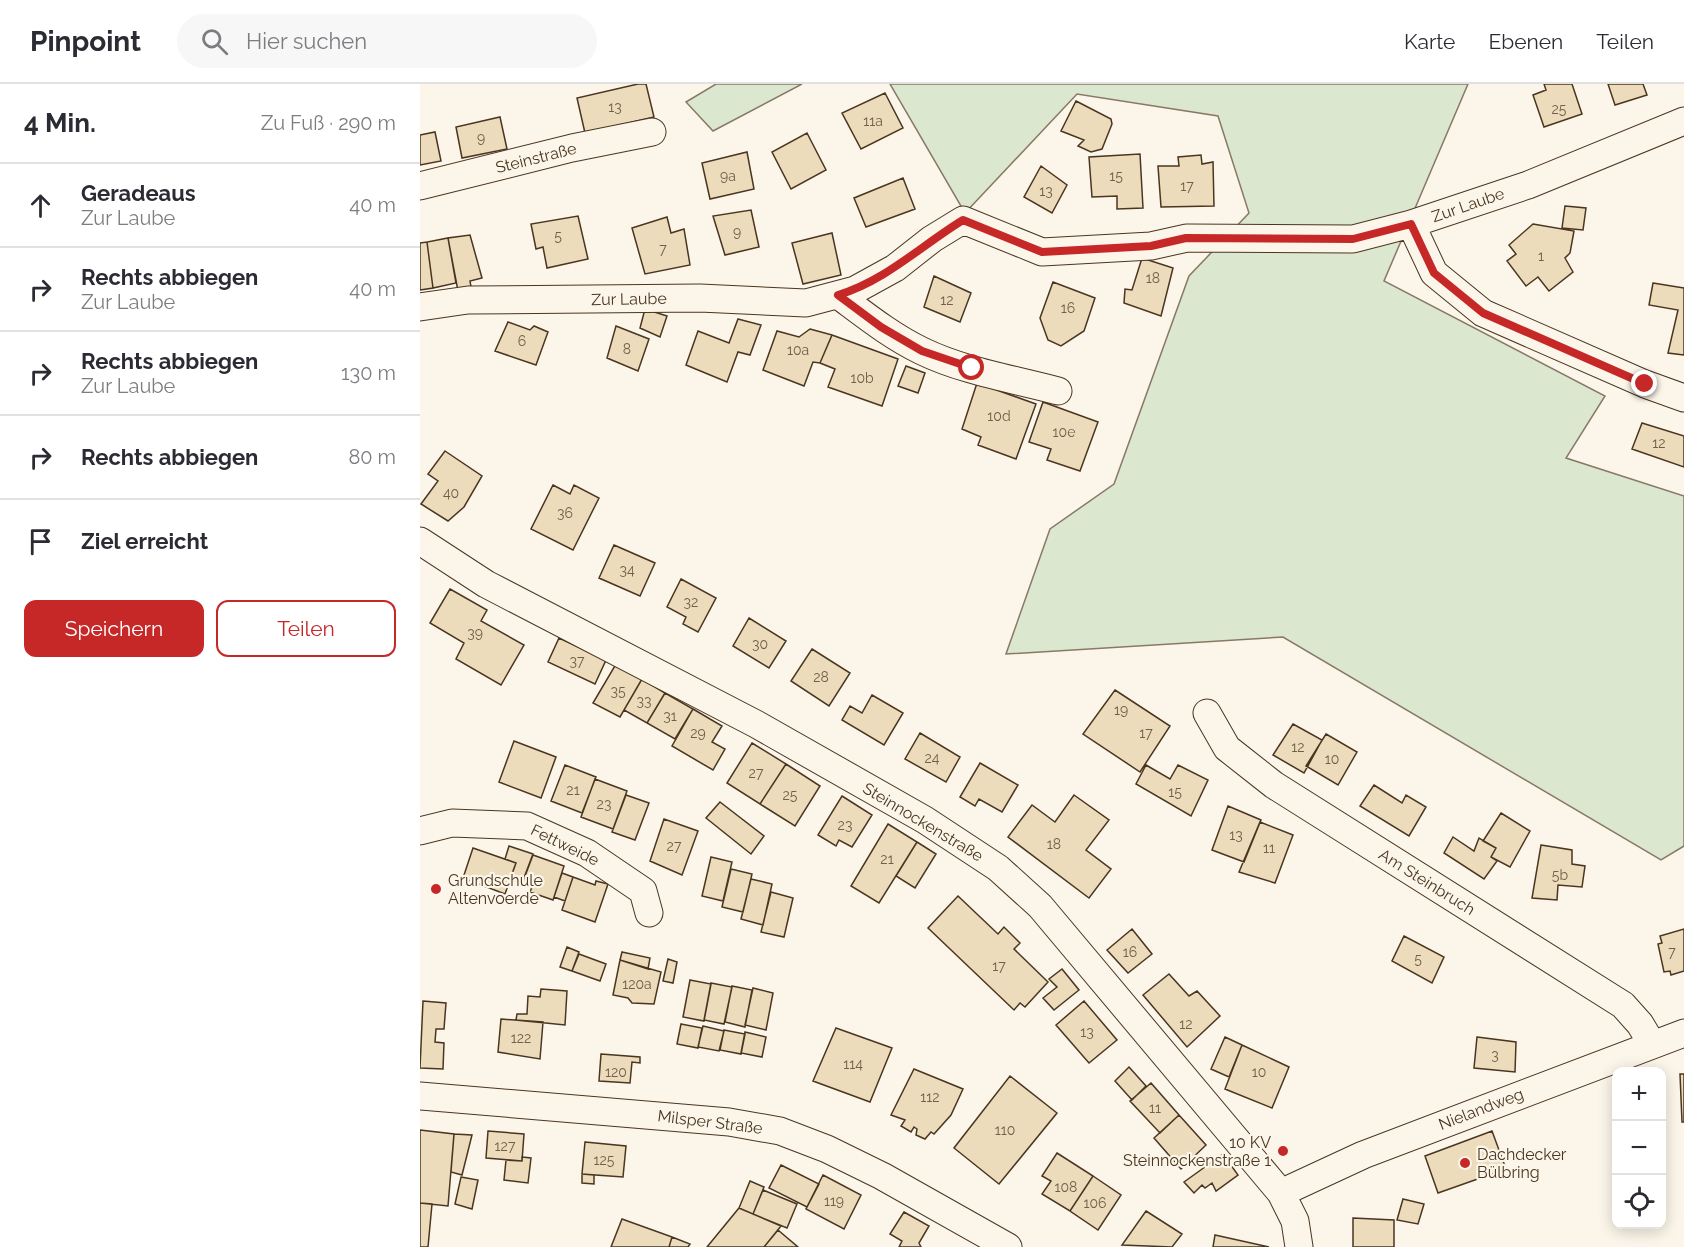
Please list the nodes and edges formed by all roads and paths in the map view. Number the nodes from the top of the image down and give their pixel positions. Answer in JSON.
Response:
{"nodes":[{"id":1,"x":1684,"y":121,"type":"edge"},
{"id":2,"x":652,"y":132,"type":"dead end"},
{"id":3,"x":420,"y":186,"type":"edge"},
{"id":4,"x":1411,"y":224,"type":"junction"},
{"id":5,"x":838,"y":295,"type":"junction"},
{"id":6,"x":420,"y":307,"type":"edge"},
{"id":7,"x":1058,"y":391,"type":"dead end"},
{"id":8,"x":1684,"y":398,"type":"edge"},
{"id":9,"x":420,"y":542,"type":"edge"},
{"id":10,"x":1207,"y":713,"type":"dead end"},
{"id":11,"x":420,"y":831,"type":"edge"},
{"id":12,"x":650,"y":913,"type":"dead end"},
{"id":13,"x":1684,"y":1033,"type":"edge"},
{"id":14,"x":1652,"y":1044,"type":"junction"},
{"id":15,"x":420,"y":1096,"type":"edge"},
{"id":16,"x":1281,"y":1193,"type":"junction"},
{"id":17,"x":1008,"y":1247,"type":"edge"},
{"id":18,"x":1299,"y":1247,"type":"edge"}],
"edges":[{"from":1,"to":4,"type":"street","name":"Zur Laube"},
{"from":2,"to":3,"type":"street","name":"Steinstraße"},
{"from":4,"to":5,"type":"street","name":"Zur Laube"},
{"from":4,"to":8,"type":"street"},
{"from":5,"to":6,"type":"street","name":"Zur Laube"},
{"from":5,"to":7,"type":"street"},
{"from":9,"to":16,"type":"street","name":"Steinnockenstraße"},
{"from":10,"to":14,"type":"street","name":"Am Steinbruch"},
{"from":11,"to":12,"type":"street","name":"Fettweide"},
{"from":13,"to":14,"type":"street","name":"Nielandweg"},
{"from":14,"to":16,"type":"street","name":"Nielandweg"},
{"from":15,"to":17,"type":"street","name":"Milsper Straße"},
{"from":16,"to":18,"type":"street","name":"Steinnockenstraße"}]}
